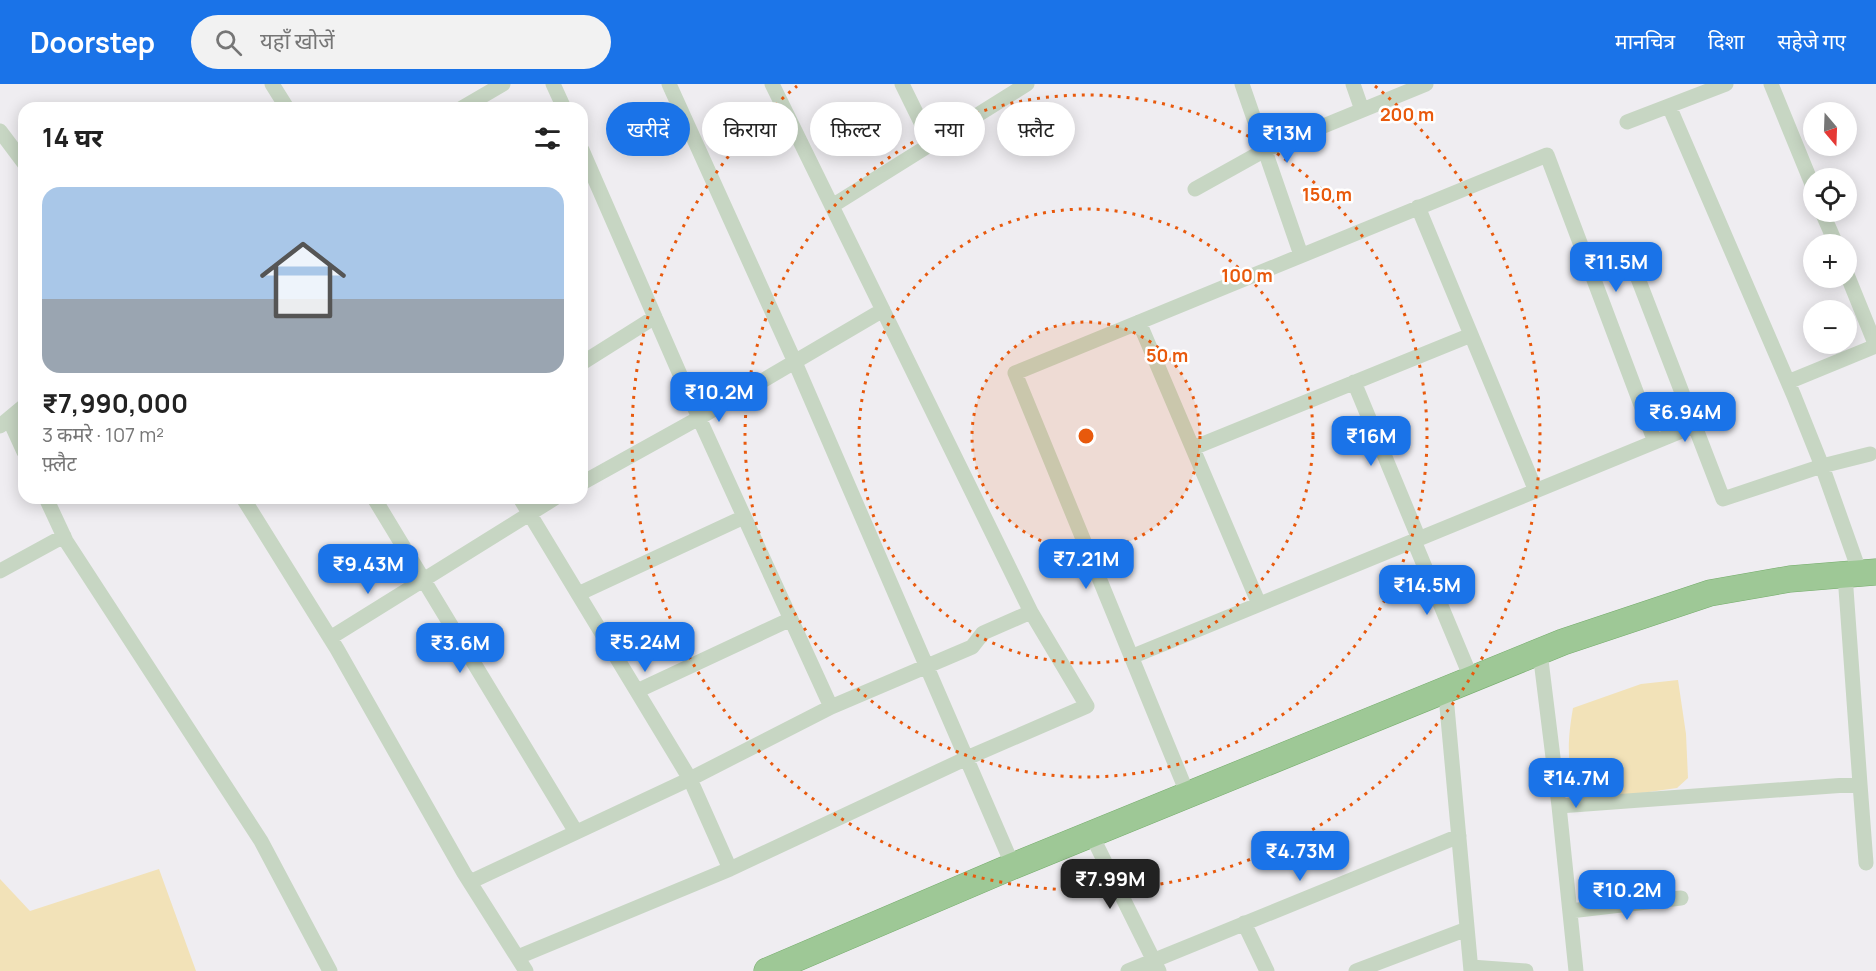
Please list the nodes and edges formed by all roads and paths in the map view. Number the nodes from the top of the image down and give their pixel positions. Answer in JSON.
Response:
{"nodes":[{"id":1,"x":272,"y":84,"type":"edge"},
{"id":2,"x":503,"y":84,"type":"edge"},
{"id":3,"x":553,"y":84,"type":"edge"},
{"id":4,"x":669,"y":84,"type":"edge"},
{"id":5,"x":772,"y":84,"type":"edge"},
{"id":6,"x":902,"y":84,"type":"edge"},
{"id":7,"x":1027,"y":84,"type":"edge"},
{"id":8,"x":1242,"y":84,"type":"edge"},
{"id":9,"x":1353,"y":84,"type":"edge"},
{"id":10,"x":1426,"y":84,"type":"edge"},
{"id":11,"x":1726,"y":84,"type":"edge"},
{"id":12,"x":1771,"y":84,"type":"edge"},
{"id":13,"x":486,"y":88,"type":"edge"},
{"id":14,"x":283,"y":102,"type":"edge"},
{"id":15,"x":469,"y":102,"type":"edge"},
{"id":16,"x":561,"y":102,"type":"edge"},
{"id":17,"x":1669,"y":106,"type":"junction"},
{"id":18,"x":914,"y":108,"type":"edge"},
{"id":19,"x":1362,"y":110,"type":"junction"},
{"id":20,"x":985,"y":111,"type":"edge"},
{"id":21,"x":1627,"y":122,"type":"dead end"},
{"id":22,"x":0,"y":131,"type":"edge"},
{"id":23,"x":1265,"y":150,"type":"junction"},
{"id":24,"x":18,"y":155,"type":"edge"},
{"id":25,"x":914,"y":156,"type":"edge"},
{"id":26,"x":588,"y":166,"type":"edge"},
{"id":27,"x":1805,"y":168,"type":"edge"},
{"id":28,"x":1195,"y":189,"type":"dead end"},
{"id":29,"x":832,"y":206,"type":"junction"},
{"id":30,"x":1418,"y":207,"type":"junction"},
{"id":31,"x":1301,"y":255,"type":"junction"},
{"id":32,"x":1629,"y":255,"type":"dead end"},
{"id":33,"x":1852,"y":288,"type":"edge"},
{"id":34,"x":883,"y":310,"type":"junction"},
{"id":35,"x":655,"y":317,"type":"junction"},
{"id":36,"x":1139,"y":322,"type":"junction"},
{"id":37,"x":1471,"y":335,"type":"junction"},
{"id":38,"x":1876,"y":346,"type":"edge"},
{"id":39,"x":588,"y":359,"type":"edge"},
{"id":40,"x":794,"y":360,"type":"junction"},
{"id":41,"x":1354,"y":382,"type":"junction"},
{"id":42,"x":1788,"y":382,"type":"junction"},
{"id":43,"x":18,"y":411,"type":"edge"},
{"id":44,"x":699,"y":418,"type":"junction"},
{"id":45,"x":4,"y":423,"type":"edge"},
{"id":46,"x":1696,"y":425,"type":"junction"},
{"id":47,"x":1655,"y":442,"type":"junction"},
{"id":48,"x":18,"y":443,"type":"edge"},
{"id":49,"x":1193,"y":448,"type":"junction"},
{"id":50,"x":1870,"y":454,"type":"dead end"},
{"id":51,"x":1822,"y":466,"type":"junction"},
{"id":52,"x":588,"y":480,"type":"edge"},
{"id":53,"x":1536,"y":490,"type":"junction"},
{"id":54,"x":49,"y":504,"type":"edge"},
{"id":55,"x":247,"y":504,"type":"edge"},
{"id":56,"x":378,"y":504,"type":"edge"},
{"id":57,"x":524,"y":504,"type":"edge"},
{"id":58,"x":545,"y":504,"type":"edge"},
{"id":59,"x":529,"y":513,"type":"junction"},
{"id":60,"x":744,"y":517,"type":"junction"},
{"id":61,"x":64,"y":536,"type":"junction"},
{"id":62,"x":1416,"y":540,"type":"junction"},
{"id":63,"x":0,"y":571,"type":"edge"},
{"id":64,"x":422,"y":580,"type":"junction"},
{"id":65,"x":1860,"y":580,"type":"edge"},
{"id":66,"x":578,"y":594,"type":"junction"},
{"id":67,"x":1260,"y":604,"type":"junction"},
{"id":68,"x":1031,"y":612,"type":"junction"},
{"id":69,"x":791,"y":619,"type":"junction"},
{"id":70,"x":330,"y":638,"type":"junction"},
{"id":71,"x":1131,"y":657,"type":"junction"},
{"id":72,"x":1541,"y":660,"type":"junction"},
{"id":73,"x":927,"y":666,"type":"junction"},
{"id":74,"x":1472,"y":680,"type":"junction"},
{"id":75,"x":637,"y":691,"type":"junction"},
{"id":76,"x":831,"y":707,"type":"junction"},
{"id":77,"x":1447,"y":707,"type":"junction"},
{"id":78,"x":967,"y":758,"type":"junction"},
{"id":79,"x":690,"y":779,"type":"junction"},
{"id":80,"x":1860,"y":784,"type":"junction"},
{"id":81,"x":1188,"y":795,"type":"junction"},
{"id":82,"x":1559,"y":806,"type":"junction"},
{"id":83,"x":576,"y":832,"type":"junction"},
{"id":84,"x":1459,"y":836,"type":"junction"},
{"id":85,"x":1095,"y":842,"type":"junction"},
{"id":86,"x":1866,"y":863,"type":"dead end"},
{"id":87,"x":1013,"y":866,"type":"junction"},
{"id":88,"x":730,"y":869,"type":"junction"},
{"id":89,"x":470,"y":882,"type":"junction"},
{"id":90,"x":1681,"y":898,"type":"dead end"},
{"id":91,"x":1570,"y":911,"type":"junction"},
{"id":92,"x":1244,"y":923,"type":"junction"},
{"id":93,"x":1467,"y":929,"type":"junction"},
{"id":94,"x":522,"y":964,"type":"edge"},
{"id":95,"x":1156,"y":965,"type":"edge"},
{"id":96,"x":1471,"y":969,"type":"edge"},
{"id":97,"x":330,"y":971,"type":"edge"},
{"id":98,"x":767,"y":971,"type":"edge"},
{"id":99,"x":806,"y":971,"type":"edge"},
{"id":100,"x":1128,"y":971,"type":"edge"},
{"id":101,"x":1267,"y":971,"type":"edge"},
{"id":102,"x":1356,"y":971,"type":"edge"},
{"id":103,"x":1526,"y":971,"type":"edge"},
{"id":104,"x":1576,"y":971,"type":"edge"}],
"edges":[{"from":1,"to":14,"type":"street"},
{"from":2,"to":13,"type":"street"},
{"from":3,"to":16,"type":"street"},
{"from":4,"to":40,"type":"street"},
{"from":5,"to":29,"type":"street"},
{"from":6,"to":18,"type":"street"},
{"from":7,"to":20,"type":"street"},
{"from":8,"to":23,"type":"street"},
{"from":9,"to":19,"type":"street"},
{"from":10,"to":19,"type":"street"},
{"from":11,"to":17,"type":"street"},
{"from":12,"to":27,"type":"street"},
{"from":13,"to":15,"type":"street"},
{"from":17,"to":21,"type":"street"},
{"from":17,"to":42,"type":"street"},
{"from":19,"to":23,"type":"street"},
{"from":22,"to":24,"type":"street"},
{"from":23,"to":28,"type":"street"},
{"from":23,"to":31,"type":"street"},
{"from":25,"to":29,"type":"street"},
{"from":26,"to":35,"type":"street"},
{"from":29,"to":34,"type":"street"},
{"from":30,"to":31,"type":"street"},
{"from":30,"to":37,"type":"street"},
{"from":30,"to":47,"type":"street"},
{"from":31,"to":36,"type":"street"},
{"from":32,"to":46,"type":"street"},
{"from":33,"to":38,"type":"street"},
{"from":34,"to":40,"type":"street"},
{"from":34,"to":68,"type":"street"},
{"from":35,"to":39,"type":"street"},
{"from":35,"to":44,"type":"street"},
{"from":36,"to":49,"type":"street"},
{"from":36,"to":71,"type":"street"},
{"from":37,"to":41,"type":"street"},
{"from":37,"to":53,"type":"street"},
{"from":38,"to":42,"type":"street"},
{"from":40,"to":44,"type":"street"},
{"from":40,"to":73,"type":"street"},
{"from":41,"to":49,"type":"street"},
{"from":41,"to":62,"type":"street"},
{"from":42,"to":51,"type":"street"},
{"from":43,"to":45,"type":"street"},
{"from":44,"to":52,"type":"street"},
{"from":44,"to":60,"type":"street"},
{"from":45,"to":48,"type":"street"},
{"from":46,"to":47,"type":"street"},
{"from":46,"to":51,"type":"street"},
{"from":47,"to":53,"type":"street"},
{"from":49,"to":67,"type":"street"},
{"from":50,"to":51,"type":"street"},
{"from":51,"to":65,"type":"street"},
{"from":53,"to":62,"type":"street"},
{"from":54,"to":61,"type":"street"},
{"from":55,"to":70,"type":"street"},
{"from":56,"to":64,"type":"street"},
{"from":57,"to":59,"type":"street"},
{"from":58,"to":59,"type":"street"},
{"from":59,"to":64,"type":"street"},
{"from":59,"to":66,"type":"street"},
{"from":60,"to":66,"type":"street"},
{"from":60,"to":69,"type":"street"},
{"from":61,"to":63,"type":"street"},
{"from":61,"to":97,"type":"street"},
{"from":62,"to":67,"type":"street"},
{"from":62,"to":74,"type":"street"},
{"from":64,"to":70,"type":"street"},
{"from":64,"to":83,"type":"street"},
{"from":65,"to":72,"type":"highway"},
{"from":65,"to":80,"type":"street"},
{"from":66,"to":75,"type":"street"},
{"from":67,"to":71,"type":"street"},
{"from":68,"to":73,"type":"street"},
{"from":68,"to":78,"type":"street"},
{"from":69,"to":75,"type":"street"},
{"from":69,"to":76,"type":"street"},
{"from":70,"to":89,"type":"street"},
{"from":71,"to":81,"type":"street"},
{"from":72,"to":74,"type":"highway"},
{"from":72,"to":77,"type":"highway"},
{"from":72,"to":82,"type":"street"},
{"from":73,"to":76,"type":"street"},
{"from":73,"to":78,"type":"street"},
{"from":74,"to":81,"type":"highway"},
{"from":75,"to":79,"type":"street"},
{"from":76,"to":79,"type":"street"},
{"from":77,"to":84,"type":"street"},
{"from":77,"to":85,"type":"highway"},
{"from":78,"to":87,"type":"street"},
{"from":78,"to":88,"type":"street"},
{"from":79,"to":83,"type":"street"},
{"from":79,"to":88,"type":"street"},
{"from":80,"to":82,"type":"street"},
{"from":80,"to":86,"type":"street"},
{"from":81,"to":85,"type":"highway"},
{"from":82,"to":91,"type":"street"},
{"from":83,"to":89,"type":"street"},
{"from":84,"to":92,"type":"street"},
{"from":84,"to":93,"type":"street"},
{"from":85,"to":87,"type":"highway"},
{"from":85,"to":95,"type":"street"},
{"from":85,"to":99,"type":"highway"},
{"from":87,"to":98,"type":"highway"},
{"from":88,"to":94,"type":"street"},
{"from":89,"to":94,"type":"street"},
{"from":90,"to":91,"type":"street"},
{"from":91,"to":104,"type":"street"},
{"from":92,"to":95,"type":"street"},
{"from":92,"to":101,"type":"street"},
{"from":93,"to":96,"type":"street"},
{"from":93,"to":102,"type":"street"},
{"from":95,"to":100,"type":"street"},
{"from":96,"to":103,"type":"street"}]}
